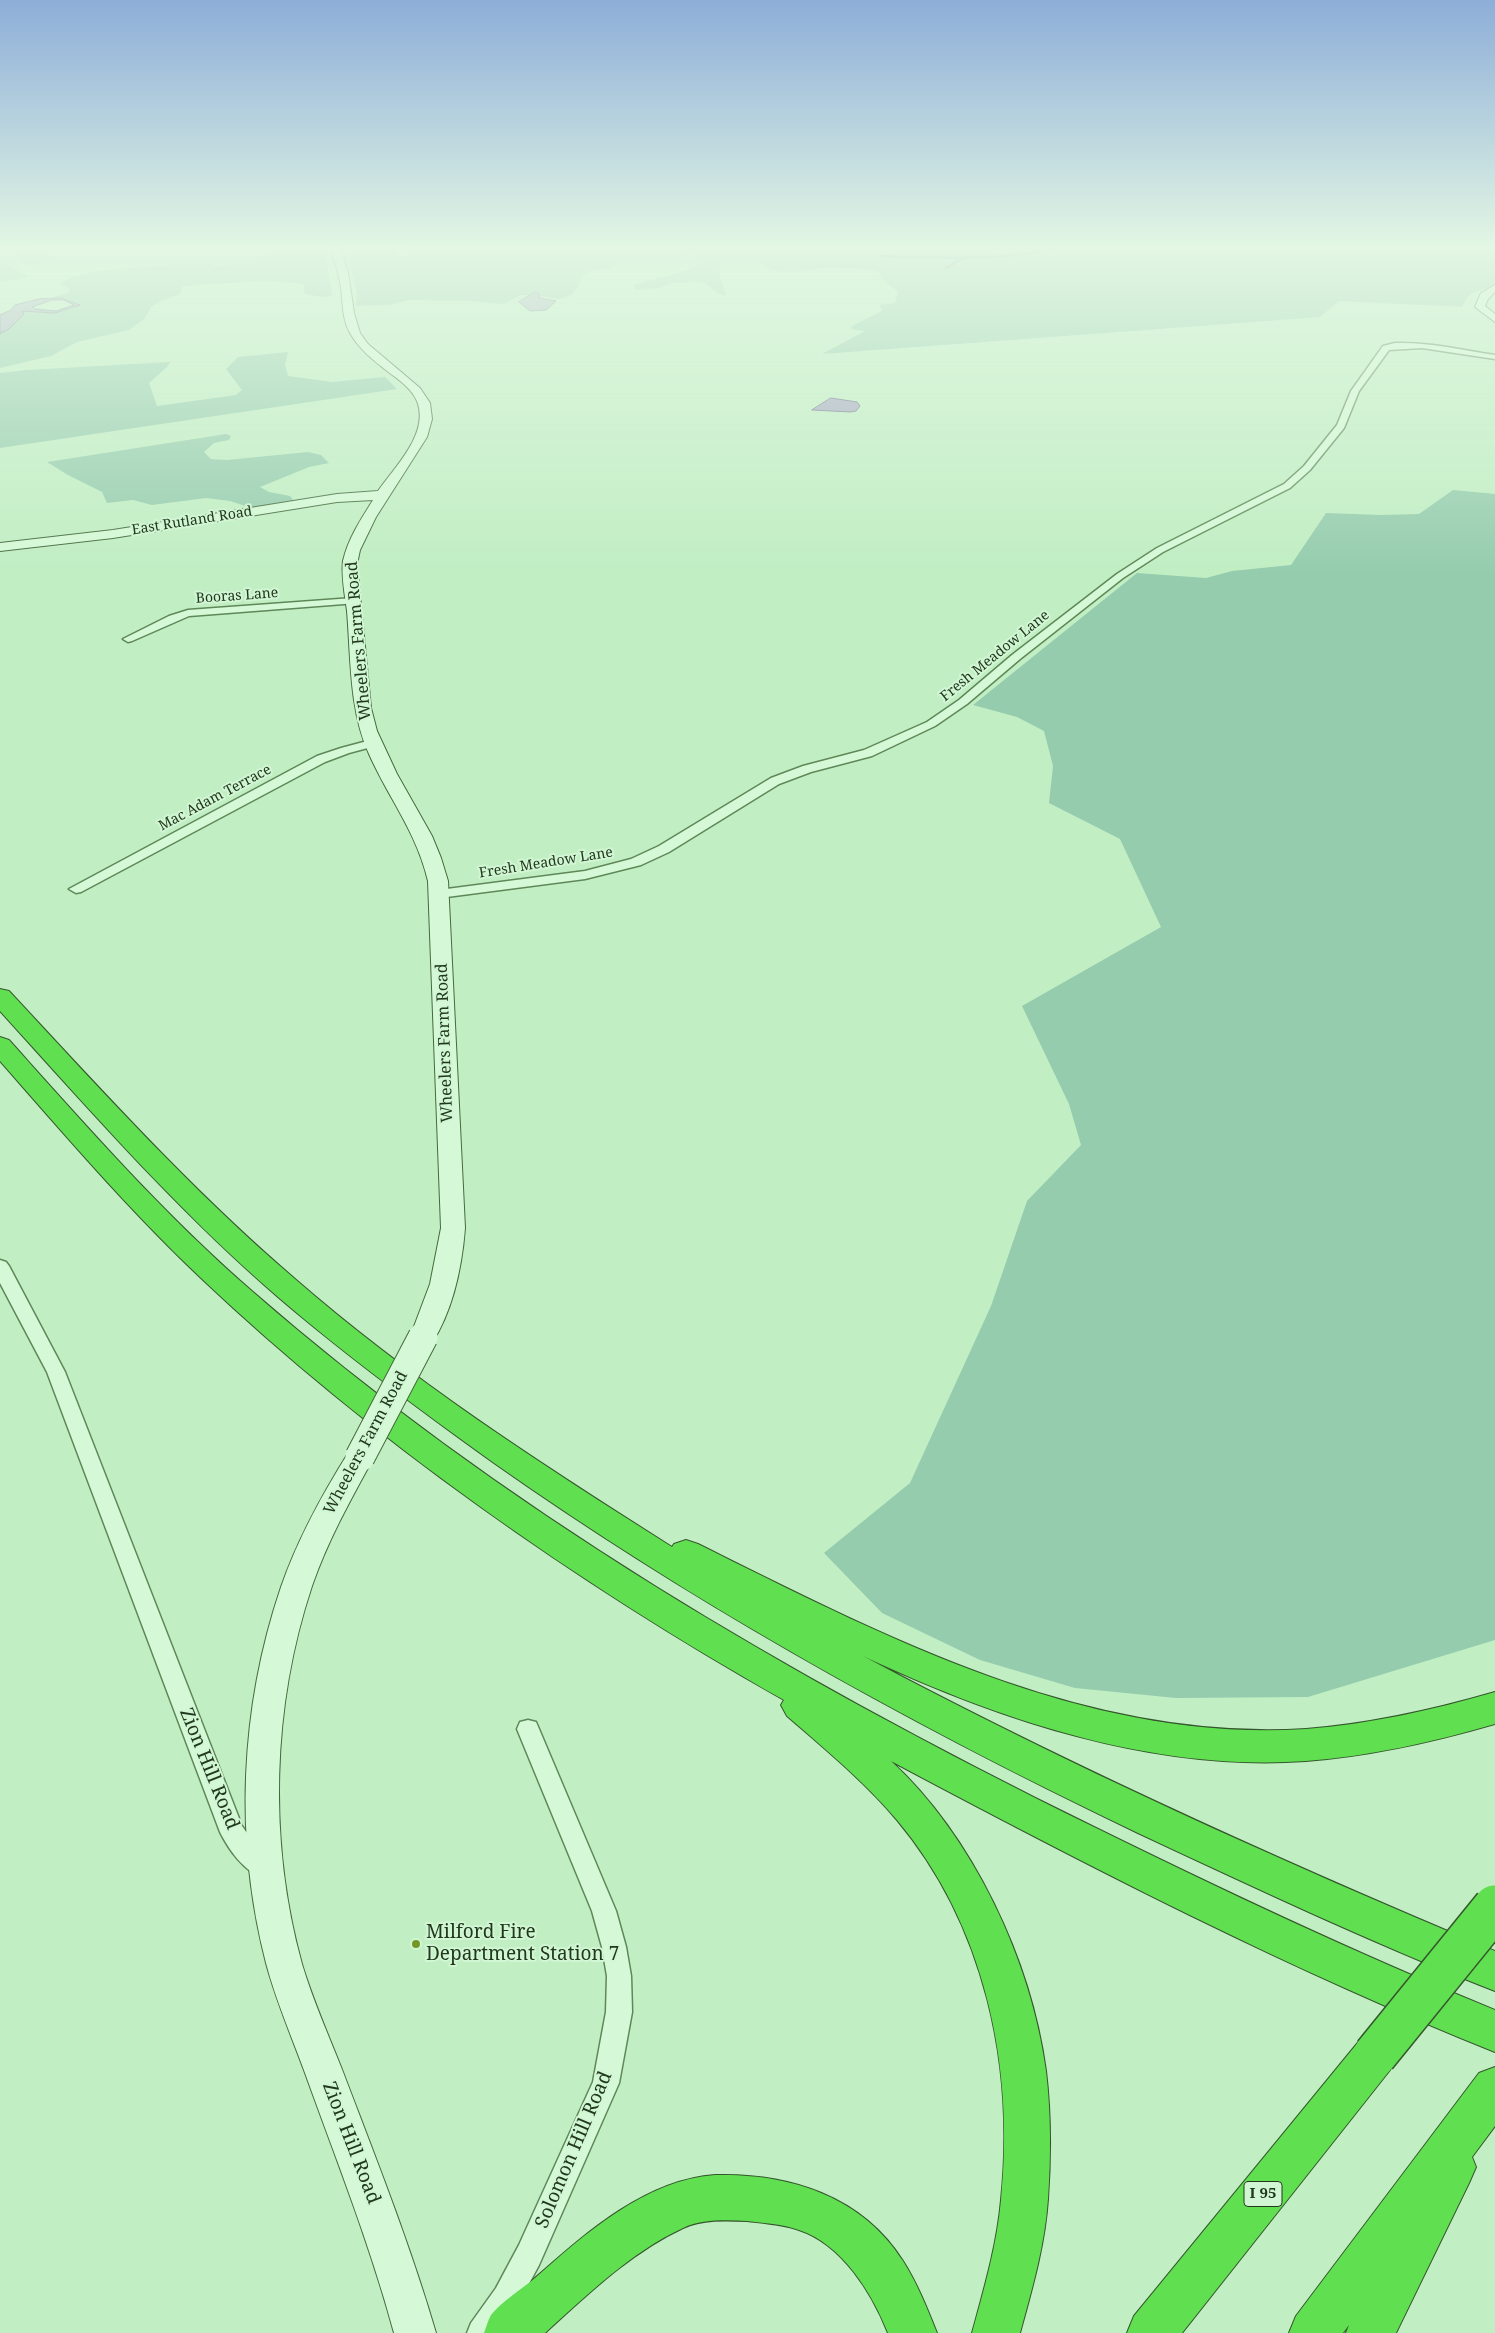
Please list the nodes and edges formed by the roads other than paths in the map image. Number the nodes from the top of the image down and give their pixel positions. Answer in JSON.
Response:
{"nodes":[{"id":1,"x":376,"y":356,"type":"edge"},
{"id":2,"x":1378,"y":356,"type":"edge"},
{"id":3,"x":384,"y":495,"type":"junction"},
{"id":4,"x":0,"y":547,"type":"edge"},
{"id":5,"x":353,"y":601,"type":"junction"},
{"id":6,"x":128,"y":639,"type":"dead end"},
{"id":7,"x":371,"y":744,"type":"junction"},
{"id":8,"x":76,"y":889,"type":"dead end"},
{"id":9,"x":440,"y":894,"type":"junction"},
{"id":10,"x":0,"y":996,"type":"edge"},
{"id":11,"x":0,"y":1045,"type":"edge"},
{"id":12,"x":0,"y":1266,"type":"edge"},
{"id":13,"x":540,"y":1479,"type":"junction"},
{"id":14,"x":692,"y":1626,"type":"junction"},
{"id":15,"x":1495,"y":1708,"type":"edge"},
{"id":16,"x":528,"y":1728,"type":"dead end"},
{"id":17,"x":266,"y":1870,"type":"junction"},
{"id":18,"x":1495,"y":1907,"type":"edge"},
{"id":19,"x":1495,"y":1971,"type":"edge"},
{"id":20,"x":1492,"y":2030,"type":"edge"},
{"id":21,"x":1490,"y":2096,"type":"edge"},
{"id":22,"x":415,"y":2333,"type":"edge"},
{"id":23,"x":481,"y":2333,"type":"edge"},
{"id":24,"x":508,"y":2333,"type":"edge"},
{"id":25,"x":913,"y":2333,"type":"edge"},
{"id":26,"x":996,"y":2333,"type":"edge"},
{"id":27,"x":1151,"y":2333,"type":"edge"},
{"id":28,"x":1312,"y":2333,"type":"edge"},
{"id":29,"x":1370,"y":2333,"type":"edge"}],
"edges":[{"from":1,"to":3,"type":"main road","name":"Wheelers Farm Road"},
{"from":2,"to":9,"type":"street","name":"Fresh Meadow Lane"},
{"from":3,"to":4,"type":"main road","name":"East Rutland Road"},
{"from":3,"to":5,"type":"main road","name":"Wheelers Farm Road"},
{"from":5,"to":6,"type":"street","name":"Booras Lane"},
{"from":5,"to":7,"type":"main road","name":"Wheelers Farm Road"},
{"from":7,"to":8,"type":"street","name":"Mac Adam Terrace"},
{"from":7,"to":9,"type":"main road","name":"Wheelers Farm Road"},
{"from":9,"to":17,"type":"main road","name":"Wheelers Farm Road","bridge":true},
{"from":10,"to":13,"type":"highway"},
{"from":11,"to":14,"type":"highway"},
{"from":12,"to":17,"type":"street","name":"Zion Hill Road"},
{"from":13,"to":15,"type":"highway"},
{"from":13,"to":19,"type":"highway"},
{"from":14,"to":20,"type":"highway"},
{"from":14,"to":26,"type":"highway"},
{"from":16,"to":23,"type":"street","name":"Solomon Hill Road"},
{"from":17,"to":22,"type":"main road","name":"Zion Hill Road"},
{"from":18,"to":27,"type":"highway","number":"I 95","bridge":true},
{"from":21,"to":28,"type":"highway"},
{"from":21,"to":29,"type":"highway"},
{"from":24,"to":25,"type":"highway"}]}
